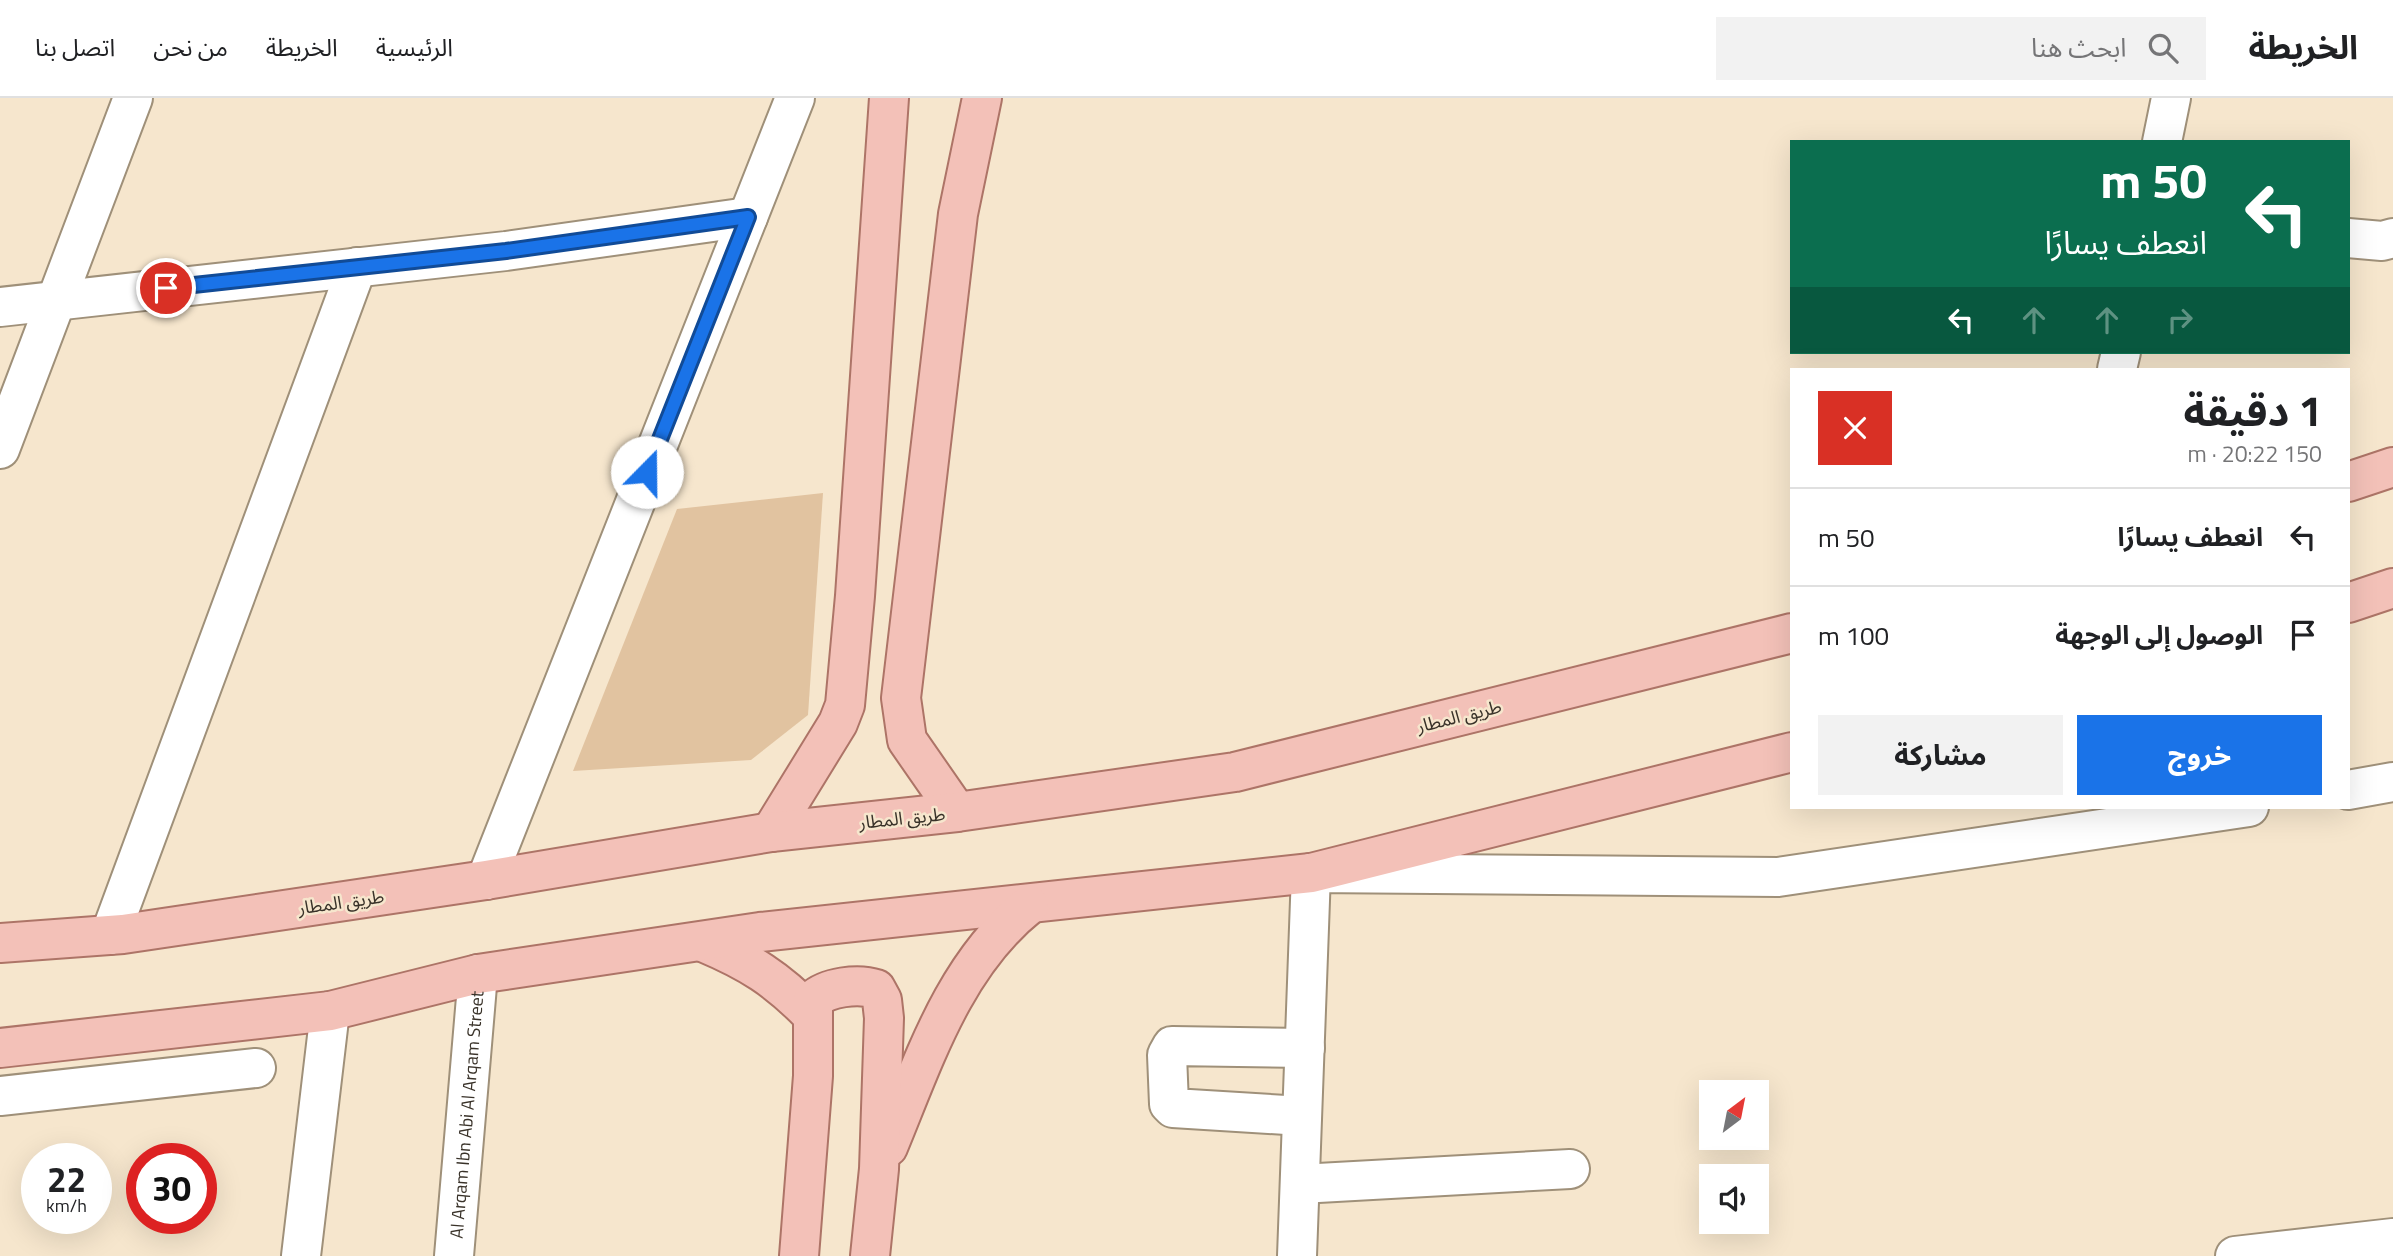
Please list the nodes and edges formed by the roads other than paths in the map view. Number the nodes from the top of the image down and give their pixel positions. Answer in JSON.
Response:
{"nodes":[{"id":1,"x":134,"y":98,"type":"edge"},
{"id":2,"x":795,"y":98,"type":"edge"},
{"id":3,"x":889,"y":98,"type":"edge"},
{"id":4,"x":982,"y":98,"type":"edge"},
{"id":5,"x":2171,"y":98,"type":"edge"},
{"id":6,"x":2162,"y":140,"type":"edge"},
{"id":7,"x":748,"y":217,"type":"junction"},
{"id":8,"x":2350,"y":238,"type":"edge"},
{"id":9,"x":2393,"y":238,"type":"edge"},
{"id":10,"x":358,"y":267,"type":"junction"},
{"id":11,"x":57,"y":299,"type":"junction"},
{"id":12,"x":0,"y":307,"type":"edge"},
{"id":13,"x":0,"y":449,"type":"edge"},
{"id":14,"x":2393,"y":467,"type":"edge"},
{"id":15,"x":2350,"y":481,"type":"edge"},
{"id":16,"x":2393,"y":588,"type":"edge"},
{"id":17,"x":2350,"y":602,"type":"edge"},
{"id":18,"x":1790,"y":633,"type":"edge"},
{"id":19,"x":1790,"y":753,"type":"edge"},
{"id":20,"x":2393,"y":782,"type":"edge"},
{"id":21,"x":2350,"y":790,"type":"edge"},
{"id":22,"x":2236,"y":809,"type":"edge"},
{"id":23,"x":957,"y":812,"type":"junction"},
{"id":24,"x":771,"y":832,"type":"junction"},
{"id":25,"x":1311,"y":873,"type":"junction"},
{"id":26,"x":486,"y":880,"type":"junction"},
{"id":27,"x":1029,"y":905,"type":"junction"},
{"id":28,"x":110,"y":935,"type":"junction"},
{"id":29,"x":0,"y":943,"type":"edge"},
{"id":30,"x":705,"y":943,"type":"junction"},
{"id":31,"x":478,"y":974,"type":"junction"},
{"id":32,"x":330,"y":1011,"type":"junction"},
{"id":33,"x":811,"y":1014,"type":"junction"},
{"id":34,"x":0,"y":1048,"type":"edge"},
{"id":35,"x":1305,"y":1048,"type":"junction"},
{"id":36,"x":256,"y":1068,"type":"dead end"},
{"id":37,"x":0,"y":1096,"type":"edge"},
{"id":38,"x":1302,"y":1116,"type":"junction"},
{"id":39,"x":879,"y":1168,"type":"junction"},
{"id":40,"x":1570,"y":1168,"type":"dead end"},
{"id":41,"x":1300,"y":1184,"type":"junction"},
{"id":42,"x":2393,"y":1238,"type":"edge"},
{"id":43,"x":301,"y":1256,"type":"edge"},
{"id":44,"x":454,"y":1256,"type":"edge"},
{"id":45,"x":799,"y":1256,"type":"edge"},
{"id":46,"x":870,"y":1256,"type":"edge"},
{"id":47,"x":1297,"y":1256,"type":"edge"},
{"id":48,"x":2235,"y":1256,"type":"edge"}],
"edges":[{"from":1,"to":11,"type":"street"},
{"from":2,"to":7,"type":"street"},
{"from":3,"to":24,"type":"main road"},
{"from":4,"to":23,"type":"main road"},
{"from":5,"to":6,"type":"street"},
{"from":7,"to":10,"type":"street"},
{"from":7,"to":26,"type":"street"},
{"from":8,"to":9,"type":"street"},
{"from":10,"to":11,"type":"street"},
{"from":10,"to":28,"type":"street"},
{"from":11,"to":12,"type":"street"},
{"from":11,"to":13,"type":"street"},
{"from":14,"to":15,"type":"main road"},
{"from":16,"to":17,"type":"main road"},
{"from":18,"to":23,"type":"main road","name":"طريق المطار"},
{"from":19,"to":25,"type":"main road"},
{"from":20,"to":21,"type":"street"},
{"from":22,"to":25,"type":"street"},
{"from":23,"to":24,"type":"main road","name":"طريق المطار"},
{"from":24,"to":26,"type":"main road","name":"طريق المطار"},
{"from":25,"to":27,"type":"main road"},
{"from":25,"to":35,"type":"street"},
{"from":26,"to":28,"type":"main road","name":"طريق المطار"},
{"from":27,"to":30,"type":"main road"},
{"from":27,"to":39,"type":"main road"},
{"from":28,"to":29,"type":"main road","name":"طريق المطار"},
{"from":30,"to":31,"type":"main road"},
{"from":30,"to":33,"type":"main road"},
{"from":31,"to":32,"type":"main road"},
{"from":31,"to":44,"type":"street","name":"Al Arqam Ibn Abi Al Arqam Street"},
{"from":32,"to":34,"type":"main road"},
{"from":32,"to":43,"type":"street"},
{"from":33,"to":39,"type":"main road"},
{"from":33,"to":45,"type":"main road"},
{"from":35,"to":38,"type":"street"},
{"from":35,"to":38,"type":"street"},
{"from":36,"to":37,"type":"street"},
{"from":38,"to":41,"type":"street"},
{"from":39,"to":46,"type":"main road"},
{"from":40,"to":41,"type":"street"},
{"from":41,"to":47,"type":"street"},
{"from":42,"to":48,"type":"street"}]}
